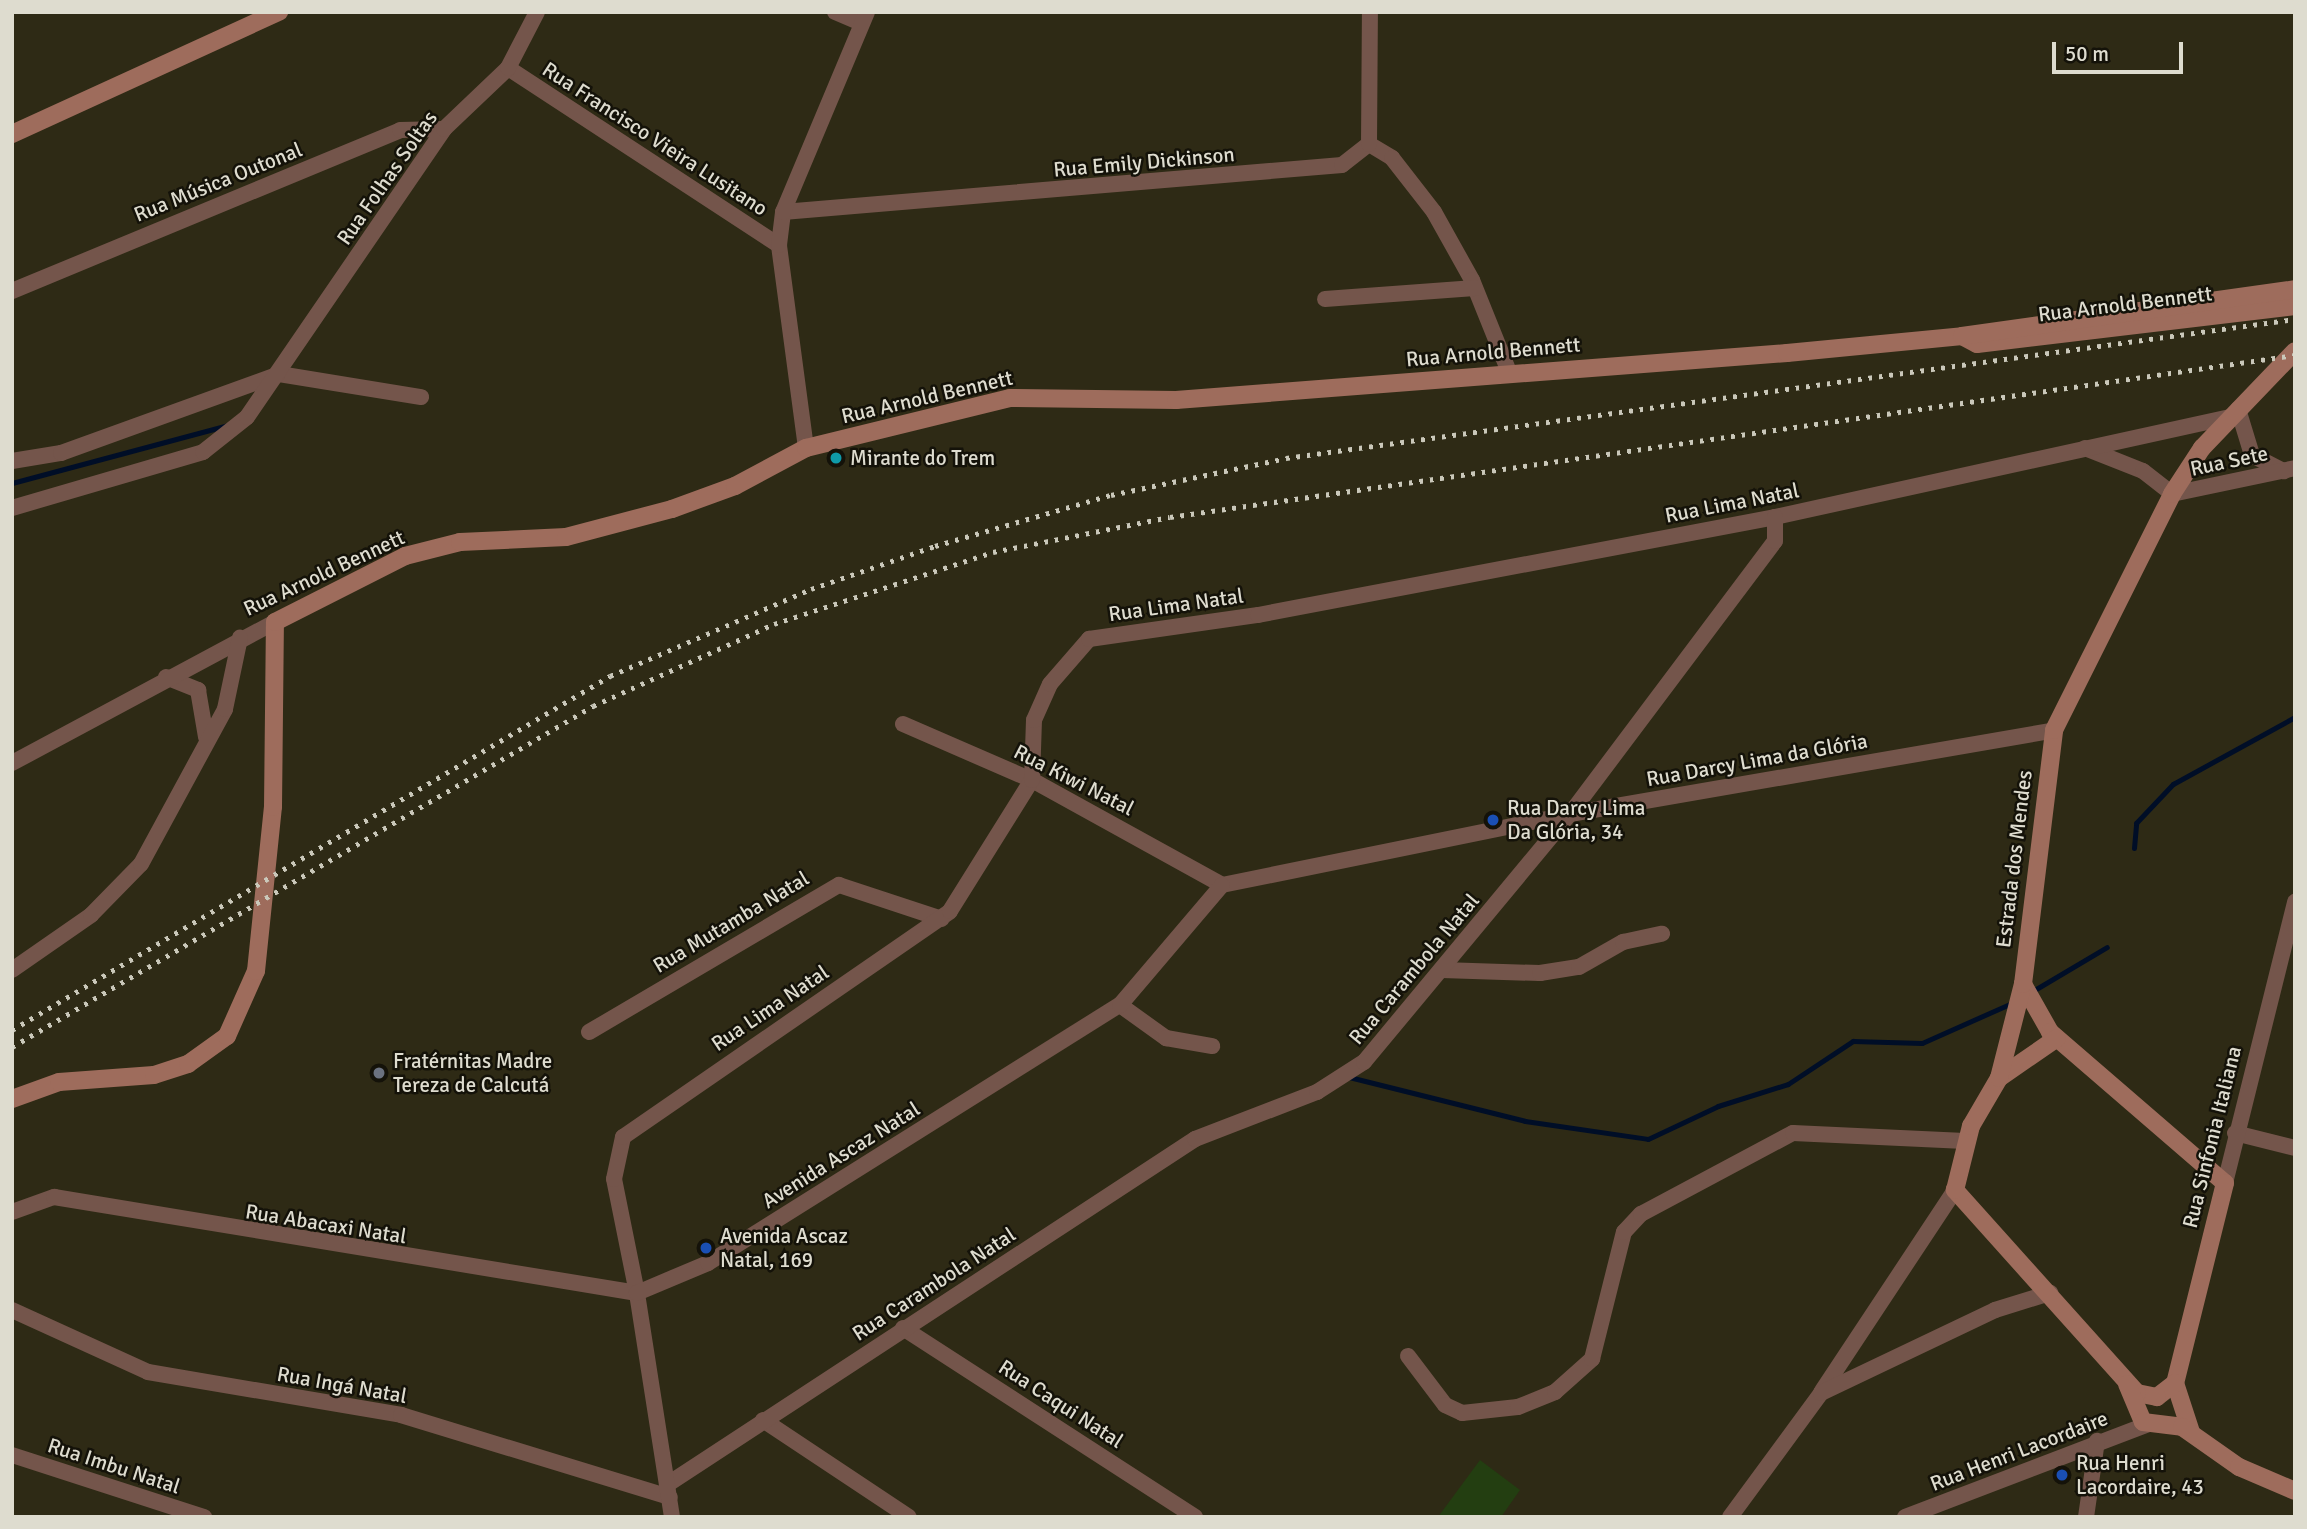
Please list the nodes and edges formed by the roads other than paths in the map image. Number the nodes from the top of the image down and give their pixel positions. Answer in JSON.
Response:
{"nodes":[{"id":1,"x":279,"y":12,"type":"edge"},
{"id":2,"x":537,"y":12,"type":"edge"},
{"id":3,"x":835,"y":12,"type":"edge"},
{"id":4,"x":1370,"y":12,"type":"edge"},
{"id":5,"x":864,"y":18,"type":"edge"},
{"id":6,"x":508,"y":68,"type":"junction"},
{"id":7,"x":444,"y":129,"type":"junction"},
{"id":8,"x":12,"y":134,"type":"edge"},
{"id":9,"x":1369,"y":144,"type":"junction"},
{"id":10,"x":783,"y":212,"type":"junction"},
{"id":11,"x":779,"y":245,"type":"junction"},
{"id":12,"x":1475,"y":288,"type":"junction"},
{"id":13,"x":2295,"y":289,"type":"edge"},
{"id":14,"x":12,"y":291,"type":"edge"},
{"id":15,"x":1325,"y":299,"type":"dead end"},
{"id":16,"x":2295,"y":306,"type":"edge"},
{"id":17,"x":1962,"y":336,"type":"junction"},
{"id":18,"x":2295,"y":351,"type":"edge"},
{"id":19,"x":1509,"y":372,"type":"junction"},
{"id":20,"x":279,"y":374,"type":"junction"},
{"id":21,"x":421,"y":397,"type":"dead end"},
{"id":22,"x":2235,"y":413,"type":"junction"},
{"id":23,"x":2083,"y":447,"type":"junction"},
{"id":24,"x":806,"y":448,"type":"junction"},
{"id":25,"x":12,"y":461,"type":"edge"},
{"id":26,"x":2289,"y":470,"type":"edge"},
{"id":27,"x":2172,"y":494,"type":"junction"},
{"id":28,"x":12,"y":508,"type":"edge"},
{"id":29,"x":1774,"y":517,"type":"junction"},
{"id":30,"x":275,"y":622,"type":"junction"},
{"id":31,"x":240,"y":638,"type":"junction"},
{"id":32,"x":166,"y":677,"type":"junction"},
{"id":33,"x":903,"y":724,"type":"dead end"},
{"id":34,"x":2054,"y":730,"type":"junction"},
{"id":35,"x":206,"y":740,"type":"junction"},
{"id":36,"x":12,"y":763,"type":"edge"},
{"id":37,"x":1032,"y":780,"type":"junction"},
{"id":38,"x":1570,"y":814,"type":"junction"},
{"id":39,"x":1222,"y":886,"type":"junction"},
{"id":40,"x":2295,"y":902,"type":"edge"},
{"id":41,"x":942,"y":919,"type":"junction"},
{"id":42,"x":1661,"y":934,"type":"dead end"},
{"id":43,"x":16,"y":964,"type":"edge"},
{"id":44,"x":1442,"y":970,"type":"junction"},
{"id":45,"x":2023,"y":984,"type":"junction"},
{"id":46,"x":1120,"y":1005,"type":"junction"},
{"id":47,"x":589,"y":1032,"type":"dead end"},
{"id":48,"x":2057,"y":1038,"type":"junction"},
{"id":49,"x":1212,"y":1046,"type":"dead end"},
{"id":50,"x":1999,"y":1079,"type":"junction"},
{"id":51,"x":12,"y":1099,"type":"edge"},
{"id":52,"x":2235,"y":1133,"type":"junction"},
{"id":53,"x":1965,"y":1141,"type":"junction"},
{"id":54,"x":2295,"y":1148,"type":"edge"},
{"id":55,"x":2225,"y":1183,"type":"junction"},
{"id":56,"x":1955,"y":1190,"type":"junction"},
{"id":57,"x":12,"y":1212,"type":"edge"},
{"id":58,"x":637,"y":1293,"type":"junction"},
{"id":59,"x":2050,"y":1293,"type":"junction"},
{"id":60,"x":12,"y":1310,"type":"edge"},
{"id":61,"x":903,"y":1328,"type":"junction"},
{"id":62,"x":1409,"y":1356,"type":"dead end"},
{"id":63,"x":2126,"y":1381,"type":"junction"},
{"id":64,"x":2175,"y":1383,"type":"junction"},
{"id":65,"x":1821,"y":1393,"type":"junction"},
{"id":66,"x":2179,"y":1409,"type":"junction"},
{"id":67,"x":763,"y":1420,"type":"junction"},
{"id":68,"x":2148,"y":1424,"type":"junction"},
{"id":69,"x":2168,"y":1424,"type":"junction"},
{"id":70,"x":2191,"y":1432,"type":"junction"},
{"id":71,"x":2097,"y":1441,"type":"junction"},
{"id":72,"x":12,"y":1455,"type":"edge"},
{"id":73,"x":669,"y":1490,"type":"junction"},
{"id":74,"x":2295,"y":1491,"type":"edge"},
{"id":75,"x":204,"y":1517,"type":"edge"},
{"id":76,"x":672,"y":1517,"type":"edge"},
{"id":77,"x":909,"y":1517,"type":"edge"},
{"id":78,"x":1195,"y":1517,"type":"edge"},
{"id":79,"x":1730,"y":1517,"type":"edge"},
{"id":80,"x":1905,"y":1517,"type":"edge"},
{"id":81,"x":2086,"y":1517,"type":"edge"}],
"edges":[{"from":1,"to":8,"type":"street"},
{"from":2,"to":6,"type":"street","name":"Rua Folhas Soltas"},
{"from":3,"to":5,"type":"street"},
{"from":4,"to":9,"type":"street"},
{"from":5,"to":10,"type":"street"},
{"from":6,"to":7,"type":"street","name":"Rua Folhas Soltas"},
{"from":6,"to":11,"type":"street","name":"Rua Francisco Vieira Lusitano"},
{"from":7,"to":14,"type":"street","name":"Rua Música Outonal"},
{"from":7,"to":20,"type":"street","name":"Rua Folhas Soltas"},
{"from":9,"to":10,"type":"street","name":"Rua Emily Dickinson"},
{"from":9,"to":12,"type":"street"},
{"from":10,"to":11,"type":"street"},
{"from":11,"to":24,"type":"street"},
{"from":12,"to":15,"type":"street"},
{"from":12,"to":19,"type":"street"},
{"from":13,"to":17,"type":"street","name":"Rua Arnold Bennett"},
{"from":16,"to":17,"type":"street","name":"Rua Arnold Bennett"},
{"from":17,"to":19,"type":"street","name":"Rua Arnold Bennett"},
{"from":18,"to":22,"type":"street","name":"Estrada dos Mendes"},
{"from":19,"to":24,"type":"street","name":"Rua Arnold Bennett"},
{"from":20,"to":21,"type":"street"},
{"from":20,"to":25,"type":"street"},
{"from":20,"to":28,"type":"street","name":"Rua Folhas Soltas"},
{"from":22,"to":23,"type":"street","name":"Rua Lima Natal"},
{"from":22,"to":26,"type":"street"},
{"from":22,"to":27,"type":"street","name":"Estrada dos Mendes"},
{"from":23,"to":27,"type":"street"},
{"from":23,"to":29,"type":"street","name":"Rua Lima Natal"},
{"from":24,"to":30,"type":"street","name":"Rua Arnold Bennett"},
{"from":26,"to":27,"type":"street","name":"Rua Sete"},
{"from":27,"to":34,"type":"street","name":"Estrada dos Mendes"},
{"from":29,"to":37,"type":"street","name":"Rua Lima Natal"},
{"from":29,"to":38,"type":"street","name":"Rua Carambola Natal"},
{"from":30,"to":31,"type":"street","name":"Rua Arnold Bennett"},
{"from":30,"to":51,"type":"street"},
{"from":31,"to":32,"type":"street","name":"Rua Arnold Bennett"},
{"from":31,"to":35,"type":"street"},
{"from":32,"to":35,"type":"street"},
{"from":32,"to":36,"type":"street","name":"Rua Arnold Bennett"},
{"from":33,"to":37,"type":"street","name":"Rua Kiwi Natal"},
{"from":34,"to":38,"type":"street","name":"Rua Darcy Lima da Glória"},
{"from":34,"to":45,"type":"street","name":"Estrada dos Mendes"},
{"from":35,"to":43,"type":"street"},
{"from":37,"to":39,"type":"street","name":"Rua Kiwi Natal"},
{"from":37,"to":41,"type":"street","name":"Rua Lima Natal"},
{"from":38,"to":39,"type":"street","name":"Rua Darcy Lima da Glória"},
{"from":38,"to":44,"type":"street","name":"Rua Carambola Natal"},
{"from":39,"to":46,"type":"street","name":"Avenida Ascaz Natal"},
{"from":40,"to":52,"type":"street","name":"Rua Sinfonia Italiana"},
{"from":41,"to":47,"type":"street","name":"Rua Mutamba Natal"},
{"from":41,"to":58,"type":"street","name":"Rua Lima Natal"},
{"from":42,"to":44,"type":"street"},
{"from":44,"to":61,"type":"street","name":"Rua Carambola Natal"},
{"from":45,"to":48,"type":"street"},
{"from":45,"to":50,"type":"street","name":"Estrada dos Mendes"},
{"from":46,"to":49,"type":"street"},
{"from":46,"to":58,"type":"street","name":"Avenida Ascaz Natal"},
{"from":48,"to":50,"type":"street"},
{"from":48,"to":55,"type":"street"},
{"from":50,"to":53,"type":"street","name":"Estrada dos Mendes"},
{"from":52,"to":54,"type":"street"},
{"from":52,"to":55,"type":"street","name":"Rua Sinfonia Italiana"},
{"from":53,"to":56,"type":"street","name":"Estrada dos Mendes"},
{"from":53,"to":62,"type":"street"},
{"from":55,"to":64,"type":"street","name":"Rua Sinfonia Italiana"},
{"from":56,"to":59,"type":"street"},
{"from":56,"to":65,"type":"street","name":"Estrada dos Mendes"},
{"from":57,"to":58,"type":"street","name":"Rua Abacaxi Natal"},
{"from":58,"to":73,"type":"street"},
{"from":59,"to":63,"type":"street"},
{"from":59,"to":65,"type":"street"},
{"from":60,"to":73,"type":"street","name":"Rua Ingá Natal"},
{"from":61,"to":67,"type":"street","name":"Rua Carambola Natal"},
{"from":61,"to":78,"type":"street","name":"Rua Caqui Natal"},
{"from":63,"to":64,"type":"street"},
{"from":63,"to":68,"type":"street"},
{"from":64,"to":66,"type":"street"},
{"from":65,"to":79,"type":"street","name":"Estrada dos Mendes"},
{"from":66,"to":69,"type":"street"},
{"from":66,"to":70,"type":"street"},
{"from":67,"to":73,"type":"street","name":"Rua Carambola Natal"},
{"from":67,"to":77,"type":"street"},
{"from":68,"to":69,"type":"street"},
{"from":68,"to":71,"type":"street","name":"Rua Henri Lacordaire"},
{"from":69,"to":70,"type":"street"},
{"from":70,"to":74,"type":"street"},
{"from":71,"to":80,"type":"street","name":"Rua Henri Lacordaire"},
{"from":71,"to":81,"type":"street"},
{"from":72,"to":75,"type":"street","name":"Rua Imbu Natal"},
{"from":73,"to":76,"type":"street"}]}
